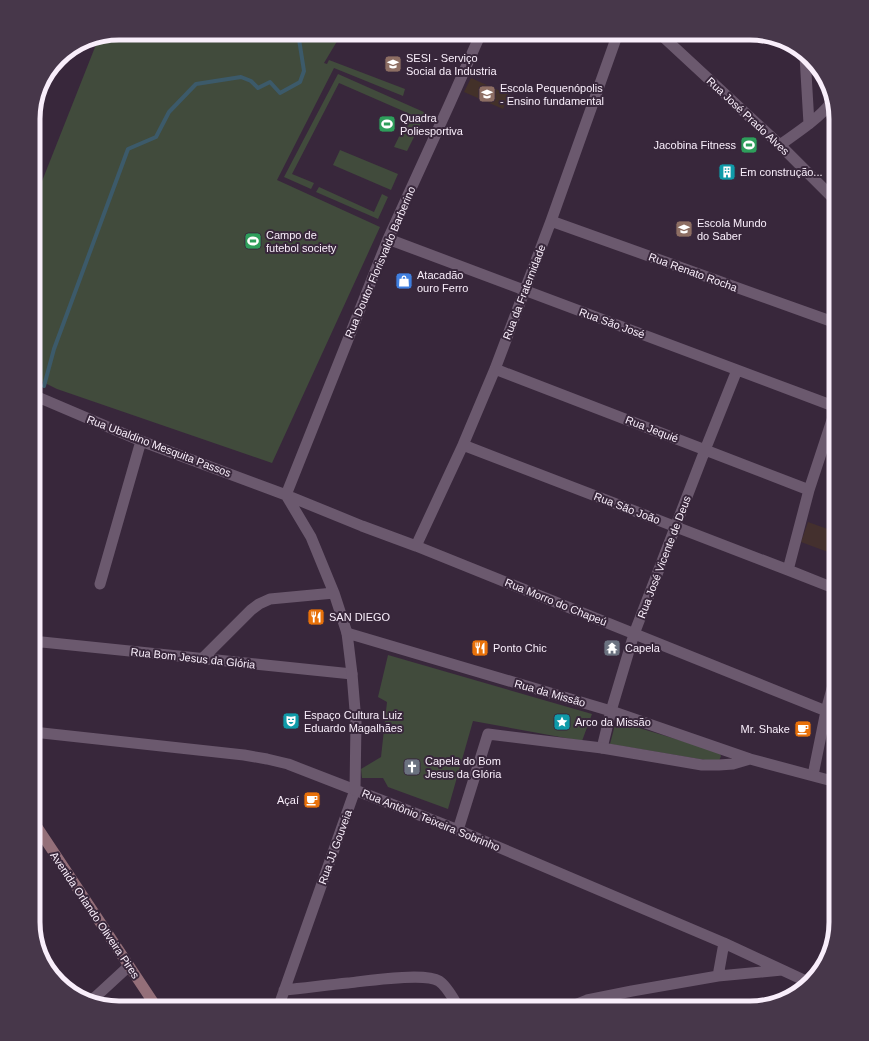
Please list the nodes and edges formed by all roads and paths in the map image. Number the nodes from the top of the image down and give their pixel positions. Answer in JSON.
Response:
{"nodes":[{"id":1,"x":478,"y":40,"type":"edge"},
{"id":2,"x":615,"y":40,"type":"edge"},
{"id":3,"x":667,"y":40,"type":"edge"},
{"id":4,"x":806,"y":63,"type":"edge"},
{"id":5,"x":828,"y":108,"type":"edge"},
{"id":6,"x":809,"y":124,"type":"junction"},
{"id":7,"x":780,"y":145,"type":"junction"},
{"id":8,"x":829,"y":194,"type":"edge"},
{"id":9,"x":551,"y":220,"type":"junction"},
{"id":10,"x":388,"y":239,"type":"junction"},
{"id":11,"x":524,"y":291,"type":"junction"},
{"id":12,"x":829,"y":320,"type":"edge"},
{"id":13,"x":495,"y":369,"type":"junction"},
{"id":14,"x":737,"y":370,"type":"junction"},
{"id":15,"x":40,"y":398,"type":"edge"},
{"id":16,"x":829,"y":405,"type":"edge"},
{"id":17,"x":829,"y":429,"type":"edge"},
{"id":18,"x":141,"y":440,"type":"junction"},
{"id":19,"x":462,"y":445,"type":"junction"},
{"id":20,"x":705,"y":450,"type":"junction"},
{"id":21,"x":809,"y":490,"type":"junction"},
{"id":22,"x":286,"y":494,"type":"junction"},
{"id":23,"x":676,"y":527,"type":"junction"},
{"id":24,"x":416,"y":546,"type":"junction"},
{"id":25,"x":788,"y":570,"type":"junction"},
{"id":26,"x":100,"y":584,"type":"dead end"},
{"id":27,"x":829,"y":586,"type":"edge"},
{"id":28,"x":334,"y":593,"type":"junction"},
{"id":29,"x":347,"y":633,"type":"junction"},
{"id":30,"x":634,"y":634,"type":"junction"},
{"id":31,"x":40,"y":642,"type":"edge"},
{"id":32,"x":202,"y":659,"type":"junction"},
{"id":33,"x":352,"y":674,"type":"junction"},
{"id":34,"x":611,"y":711,"type":"junction"},
{"id":35,"x":829,"y":712,"type":"edge"},
{"id":36,"x":829,"y":720,"type":"edge"},
{"id":37,"x":40,"y":733,"type":"edge"},
{"id":38,"x":602,"y":748,"type":"junction"},
{"id":39,"x":750,"y":759,"type":"junction"},
{"id":40,"x":814,"y":775,"type":"junction"},
{"id":41,"x":829,"y":780,"type":"edge"},
{"id":42,"x":355,"y":790,"type":"junction"},
{"id":43,"x":458,"y":830,"type":"junction"},
{"id":44,"x":40,"y":832,"type":"edge"},
{"id":45,"x":724,"y":943,"type":"junction"},
{"id":46,"x":129,"y":966,"type":"junction"},
{"id":47,"x":783,"y":970,"type":"junction"},
{"id":48,"x":718,"y":976,"type":"junction"},
{"id":49,"x":803,"y":980,"type":"edge"},
{"id":50,"x":284,"y":990,"type":"junction"},
{"id":51,"x":95,"y":997,"type":"edge"},
{"id":52,"x":152,"y":1001,"type":"edge"},
{"id":53,"x":280,"y":1001,"type":"edge"},
{"id":54,"x":455,"y":1001,"type":"edge"},
{"id":55,"x":584,"y":1001,"type":"edge"}],
"edges":[{"from":1,"to":10,"type":"street","name":"Rua Doutor Florisvaldo Barberino"},
{"from":2,"to":9,"type":"street","name":"Rua da Fraternidade"},
{"from":3,"to":7,"type":"street","name":"Rua José Prado Alves"},
{"from":4,"to":6,"type":"street"},
{"from":5,"to":6,"type":"street"},
{"from":6,"to":7,"type":"street"},
{"from":7,"to":8,"type":"street","name":"Rua José Prado Alves"},
{"from":9,"to":11,"type":"street","name":"Rua da Fraternidade"},
{"from":9,"to":12,"type":"street","name":"Rua Renato Rocha"},
{"from":10,"to":11,"type":"street","name":"Rua São José"},
{"from":10,"to":22,"type":"street","name":"Rua Doutor Florisvaldo Barberino"},
{"from":11,"to":13,"type":"street","name":"Rua da Fraternidade"},
{"from":11,"to":14,"type":"street","name":"Rua São José"},
{"from":13,"to":19,"type":"street","name":"Rua da Fraternidade"},
{"from":13,"to":20,"type":"street","name":"Rua Jequié"},
{"from":14,"to":16,"type":"street","name":"Rua São José"},
{"from":14,"to":20,"type":"street","name":"Rua José Vicente de Deus"},
{"from":15,"to":18,"type":"street","name":"Rua Ubaldino Mesquita Passos"},
{"from":17,"to":21,"type":"street"},
{"from":18,"to":22,"type":"street","name":"Rua Ubaldino Mesquita Passos"},
{"from":18,"to":26,"type":"street"},
{"from":19,"to":23,"type":"street","name":"Rua São João"},
{"from":19,"to":24,"type":"street","name":"Rua da Fraternidade"},
{"from":20,"to":21,"type":"street","name":"Rua Jequié"},
{"from":20,"to":23,"type":"street","name":"Rua José Vicente de Deus"},
{"from":21,"to":25,"type":"street"},
{"from":22,"to":24,"type":"street","name":"Rua Morro do Chapeú"},
{"from":22,"to":28,"type":"street","name":"Rua JJ Gouveia"},
{"from":23,"to":25,"type":"street","name":"Rua São João"},
{"from":23,"to":30,"type":"street","name":"Rua José Vicente de Deus"},
{"from":24,"to":30,"type":"street","name":"Rua Morro do Chapeú"},
{"from":25,"to":27,"type":"street","name":"Rua São João"},
{"from":28,"to":29,"type":"street","name":"Rua JJ Gouveia"},
{"from":28,"to":32,"type":"street"},
{"from":29,"to":33,"type":"street","name":"Rua JJ Gouveia"},
{"from":29,"to":34,"type":"street","name":"Rua da Missão"},
{"from":30,"to":34,"type":"street","name":"Rua José Vicente de Deus"},
{"from":30,"to":35,"type":"street","name":"Rua Morro do Chapeú"},
{"from":31,"to":32,"type":"street","name":"Rua Bom Jesus da Glória"},
{"from":32,"to":33,"type":"street","name":"Rua Bom Jesus da Glória"},
{"from":33,"to":42,"type":"street","name":"Rua JJ Gouveia"},
{"from":34,"to":38,"type":"street","name":"Rua José Vicente de Deus"},
{"from":34,"to":39,"type":"street","name":"Rua da Missão"},
{"from":36,"to":40,"type":"street"},
{"from":37,"to":42,"type":"street","name":"Rua Antônio Teixeira Sobrinho"},
{"from":38,"to":39,"type":"street","name":"Rua da Missão"},
{"from":38,"to":43,"type":"street","name":"Rua da Missão"},
{"from":39,"to":40,"type":"street","name":"Rua da Missão"},
{"from":40,"to":41,"type":"street","name":"Rua da Missão"},
{"from":42,"to":43,"type":"street","name":"Rua Antônio Teixeira Sobrinho"},
{"from":42,"to":50,"type":"street","name":"Rua JJ Gouveia"},
{"from":43,"to":45,"type":"street","name":"Rua Antônio Teixeira Sobrinho"},
{"from":44,"to":46,"type":"main road","name":"Avenida Orlando Oliveira Pires"},
{"from":45,"to":47,"type":"street","name":"Rua Antônio Teixeira Sobrinho"},
{"from":45,"to":48,"type":"street"},
{"from":46,"to":51,"type":"street"},
{"from":46,"to":52,"type":"main road","name":"Avenida Orlando Oliveira Pires"},
{"from":47,"to":48,"type":"street"},
{"from":47,"to":49,"type":"street","name":"Rua Antônio Teixeira Sobrinho"},
{"from":48,"to":55,"type":"street"},
{"from":50,"to":53,"type":"street","name":"Rua JJ Gouveia"},
{"from":50,"to":54,"type":"street"}]}
